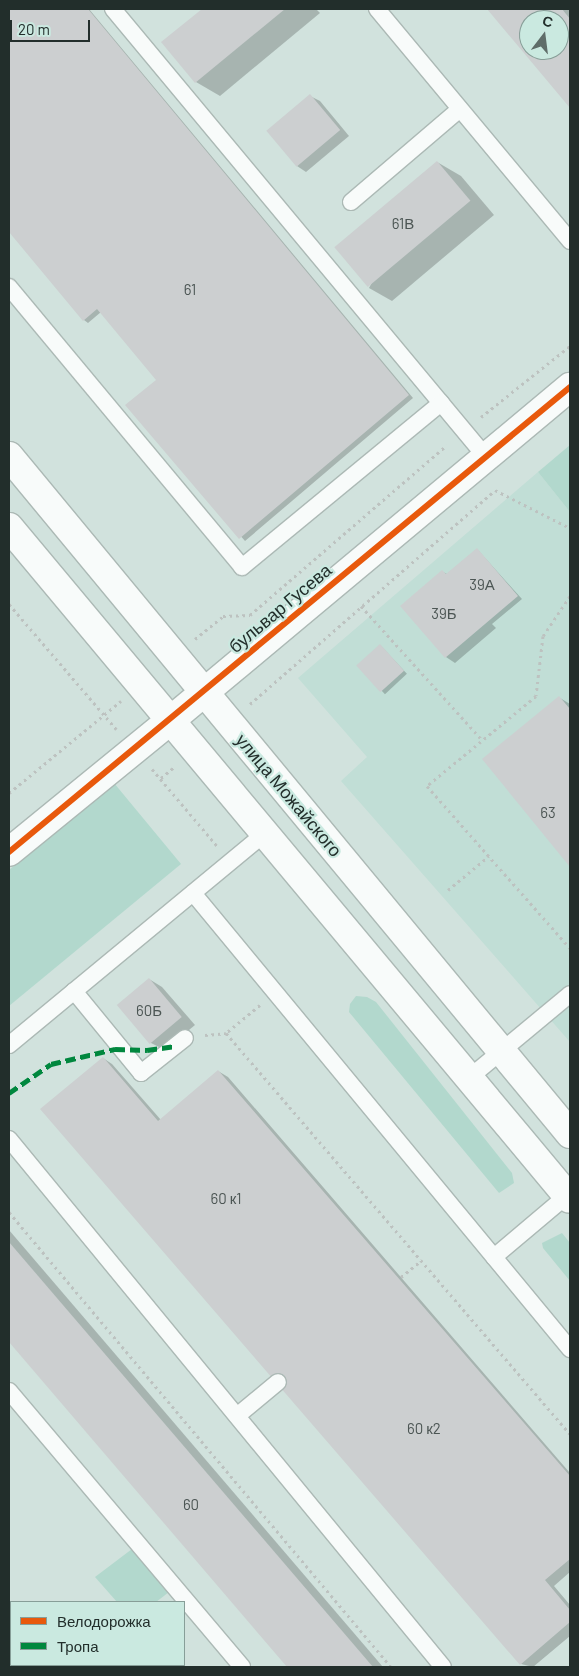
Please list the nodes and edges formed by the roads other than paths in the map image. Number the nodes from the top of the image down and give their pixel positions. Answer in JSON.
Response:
{"nodes":[{"id":1,"x":113,"y":9,"type":"edge"},
{"id":2,"x":377,"y":9,"type":"edge"},
{"id":3,"x":460,"y":109,"type":"junction"},
{"id":4,"x":351,"y":202,"type":"dead end"},
{"id":5,"x":570,"y":241,"type":"edge"},
{"id":6,"x":9,"y":287,"type":"edge"},
{"id":7,"x":570,"y":387,"type":"edge"},
{"id":8,"x":441,"y":403,"type":"junction"},
{"id":9,"x":9,"y":456,"type":"edge"},
{"id":10,"x":486,"y":457,"type":"junction"},
{"id":11,"x":9,"y":527,"type":"edge"},
{"id":12,"x":203,"y":691,"type":"junction"},
{"id":13,"x":170,"y":720,"type":"junction"},
{"id":14,"x":264,"y":833,"type":"junction"},
{"id":15,"x":9,"y":852,"type":"edge"},
{"id":16,"x":193,"y":893,"type":"junction"},
{"id":17,"x":74,"y":991,"type":"junction"},
{"id":18,"x":570,"y":994,"type":"edge"},
{"id":19,"x":185,"y":1038,"type":"dead end"},
{"id":20,"x":9,"y":1045,"type":"edge"},
{"id":21,"x":502,"y":1051,"type":"junction"},
{"id":22,"x":469,"y":1078,"type":"junction"},
{"id":23,"x":570,"y":1134,"type":"edge"},
{"id":24,"x":9,"y":1139,"type":"edge"},
{"id":25,"x":569,"y":1196,"type":"edge"},
{"id":26,"x":494,"y":1257,"type":"junction"},
{"id":27,"x":570,"y":1349,"type":"edge"},
{"id":28,"x":278,"y":1382,"type":"dead end"},
{"id":29,"x":9,"y":1391,"type":"edge"},
{"id":30,"x":237,"y":1416,"type":"junction"},
{"id":31,"x":242,"y":1667,"type":"edge"},
{"id":32,"x":443,"y":1667,"type":"edge"}],
"edges":[{"from":1,"to":8,"type":"lane"},
{"from":2,"to":3,"type":"lane"},
{"from":3,"to":4,"type":"lane"},
{"from":3,"to":5,"type":"lane"},
{"from":6,"to":8,"type":"lane"},
{"from":7,"to":10,"type":"main road","name":"бульвар Гусева"},
{"from":8,"to":10,"type":"lane"},
{"from":9,"to":12,"type":"main road","name":"улица Можайского"},
{"from":10,"to":12,"type":"main road","name":"бульвар Гусева"},
{"from":11,"to":13,"type":"main road"},
{"from":12,"to":13,"type":"main road","name":"бульвар Гусева"},
{"from":12,"to":21,"type":"main road","name":"улица Можайского"},
{"from":13,"to":14,"type":"main road"},
{"from":13,"to":15,"type":"main road","name":"бульвар Гусева"},
{"from":14,"to":16,"type":"lane"},
{"from":14,"to":22,"type":"main road"},
{"from":16,"to":17,"type":"lane"},
{"from":16,"to":26,"type":"lane"},
{"from":17,"to":19,"type":"lane"},
{"from":17,"to":20,"type":"lane"},
{"from":18,"to":21,"type":"lane"},
{"from":21,"to":22,"type":"lane"},
{"from":21,"to":23,"type":"main road","name":"улица Можайского"},
{"from":22,"to":25,"type":"main road"},
{"from":24,"to":30,"type":"lane"},
{"from":25,"to":26,"type":"lane"},
{"from":26,"to":27,"type":"lane"},
{"from":28,"to":30,"type":"lane"},
{"from":29,"to":31,"type":"lane"},
{"from":30,"to":32,"type":"lane"}]}
